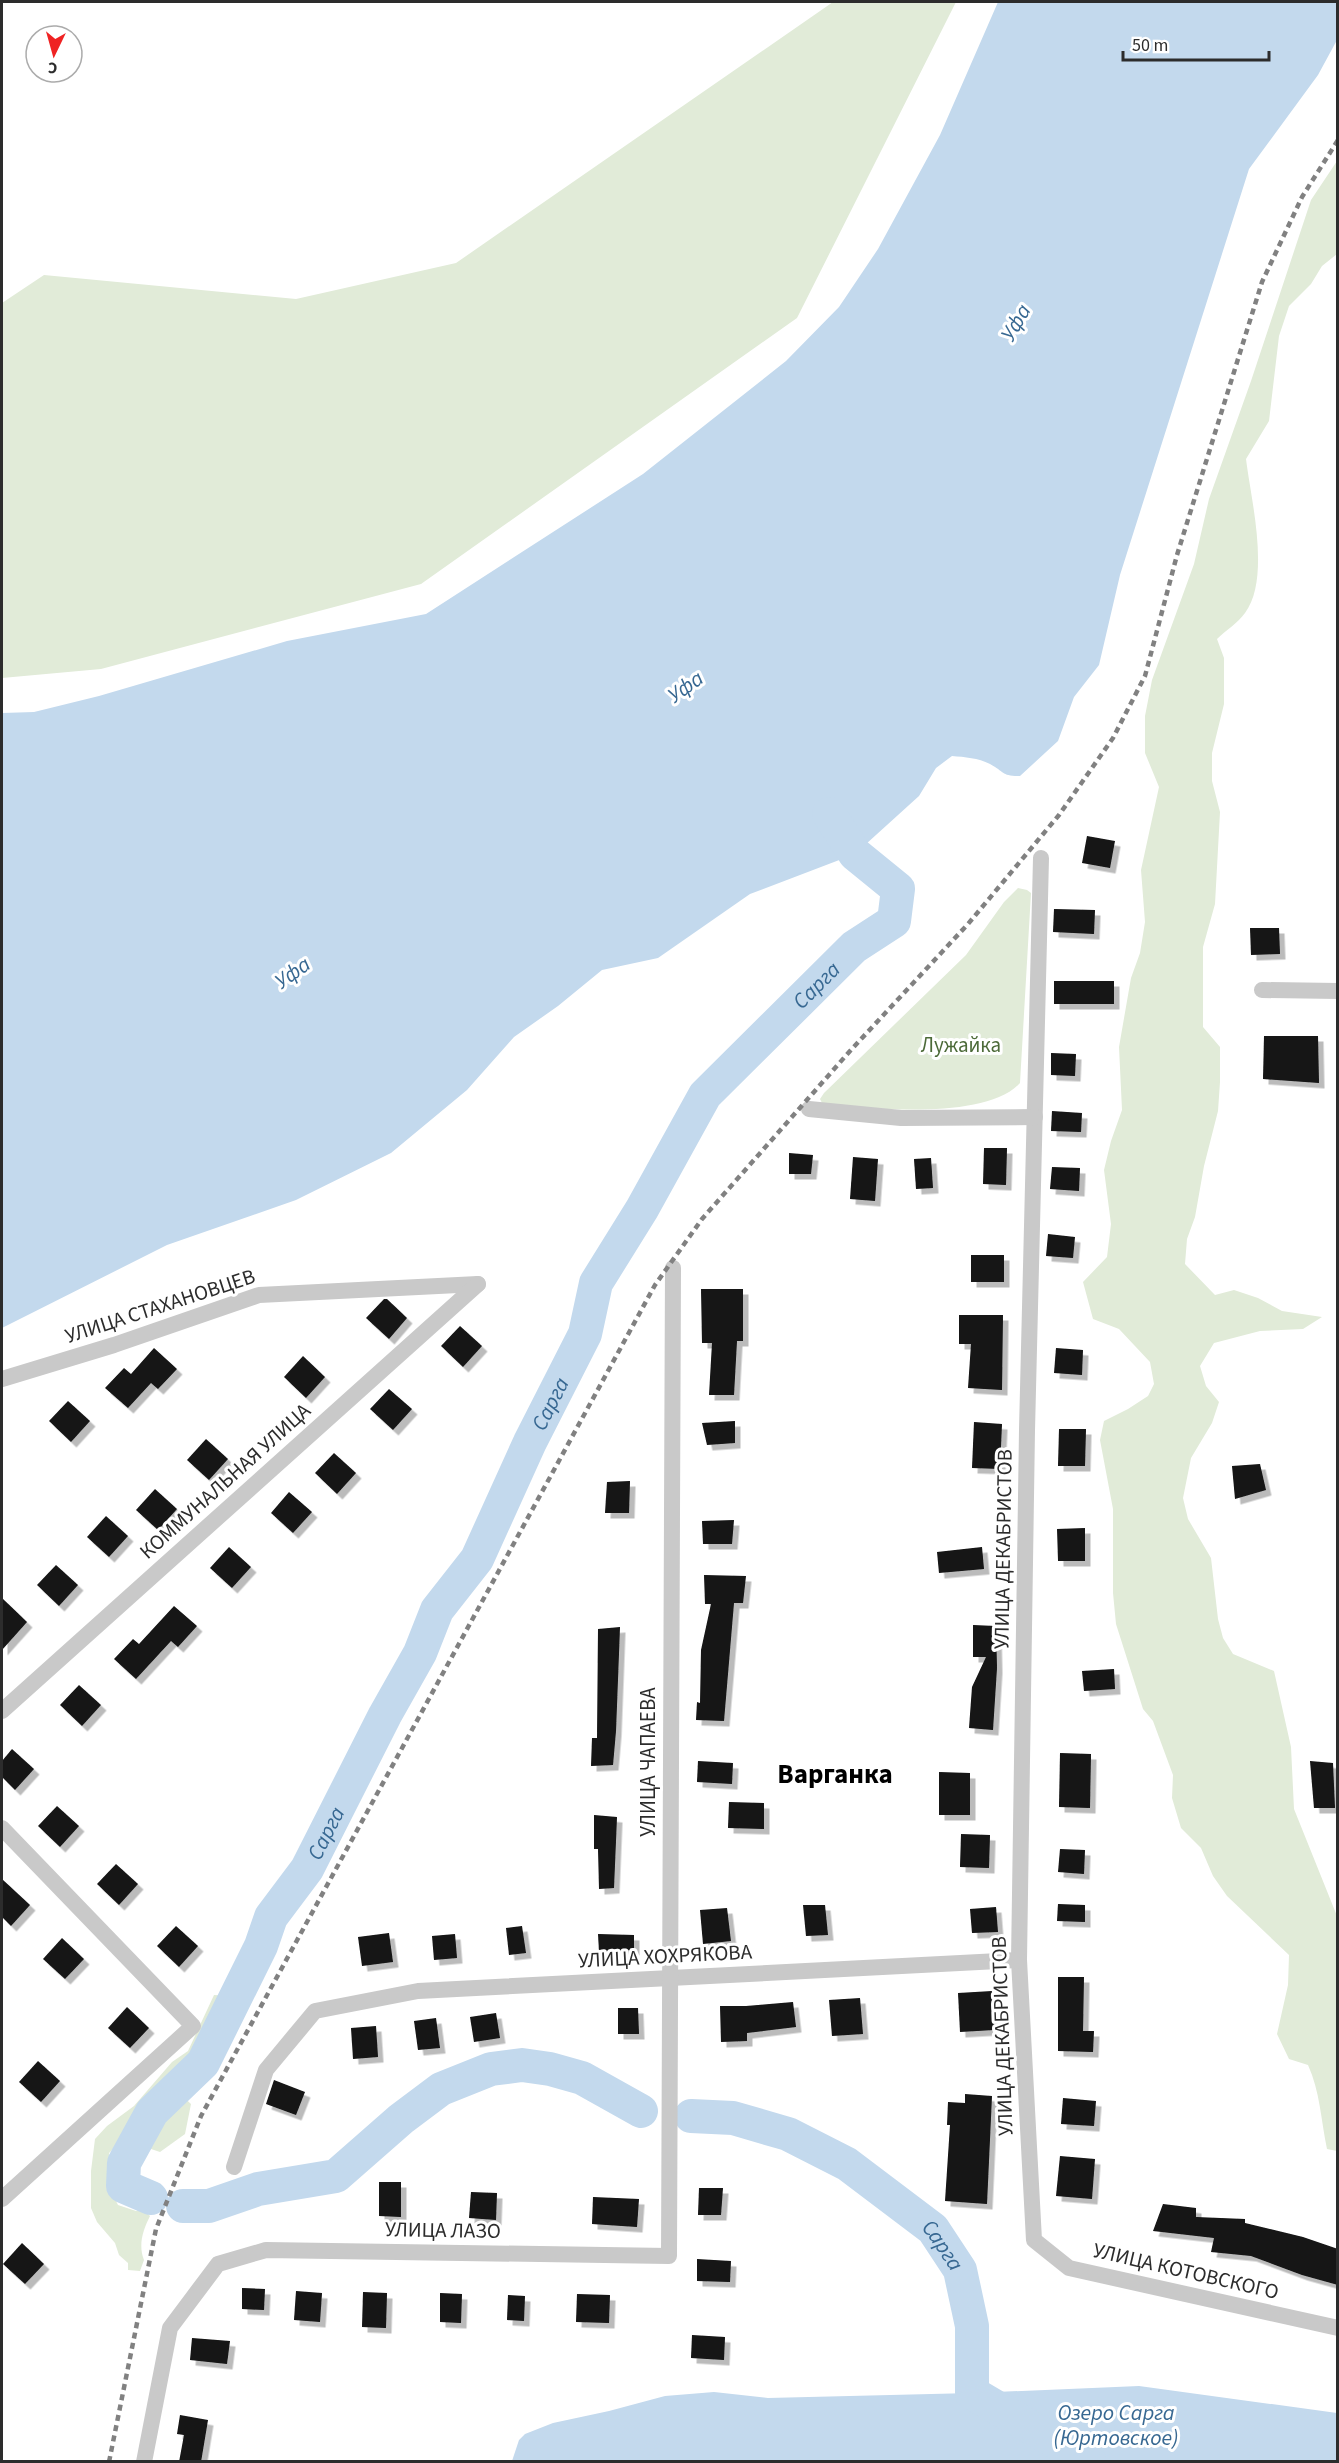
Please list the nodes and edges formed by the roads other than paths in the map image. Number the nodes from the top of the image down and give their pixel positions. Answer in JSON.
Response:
{"nodes":[{"id":1,"x":1041,"y":858,"type":"dead end"},
{"id":2,"x":1262,"y":990,"type":"dead end"},
{"id":3,"x":1338,"y":991,"type":"edge"},
{"id":4,"x":809,"y":1108,"type":"dead end"},
{"id":5,"x":1035,"y":1117,"type":"junction"},
{"id":6,"x":673,"y":1268,"type":"dead end"},
{"id":7,"x":478,"y":1284,"type":"joint"},
{"id":8,"x":2,"y":1379,"type":"edge"},
{"id":9,"x":2,"y":1711,"type":"edge"},
{"id":10,"x":2,"y":1828,"type":"edge"},
{"id":11,"x":1019,"y":1960,"type":"junction"},
{"id":12,"x":669,"y":1979,"type":"junction"},
{"id":13,"x":234,"y":2167,"type":"dead end"},
{"id":14,"x":2,"y":2199,"type":"edge"},
{"id":15,"x":1034,"y":2240,"type":"joint"},
{"id":16,"x":669,"y":2256,"type":"joint"},
{"id":17,"x":1338,"y":2328,"type":"edge"},
{"id":18,"x":144,"y":2462,"type":"edge"}],
"edges":[{"from":1,"to":5,"type":"street","name":"УЛИЦА ДЕКАБРИСТОВ"},
{"from":2,"to":3,"type":"street"},
{"from":4,"to":5,"type":"street"},
{"from":5,"to":11,"type":"street","name":"УЛИЦА ДЕКАБРИСТОВ"},
{"from":6,"to":12,"type":"street","name":"УЛИЦА ЧАПАЕВА"},
{"from":7,"to":8,"type":"street","name":"УЛИЦА СТАХАНОВЦЕВ"},
{"from":7,"to":9,"type":"street","name":"КОММУНАЛЬНАЯ УЛИЦА"},
{"from":10,"to":14,"type":"street"},
{"from":11,"to":12,"type":"street","name":"УЛИЦА ХОХРЯКОВА"},
{"from":11,"to":15,"type":"street","name":"УЛИЦА ДЕКАБРИСТОВ"},
{"from":12,"to":13,"type":"street","name":"УЛИЦА ХОХРЯКОВА"},
{"from":12,"to":16,"type":"street","name":"УЛИЦА ЧАПАЕВА"},
{"from":15,"to":17,"type":"street","name":"УЛИЦА КОТОВСКОГО"},
{"from":16,"to":18,"type":"street","name":"УЛИЦА ЛАЗО"}]}
